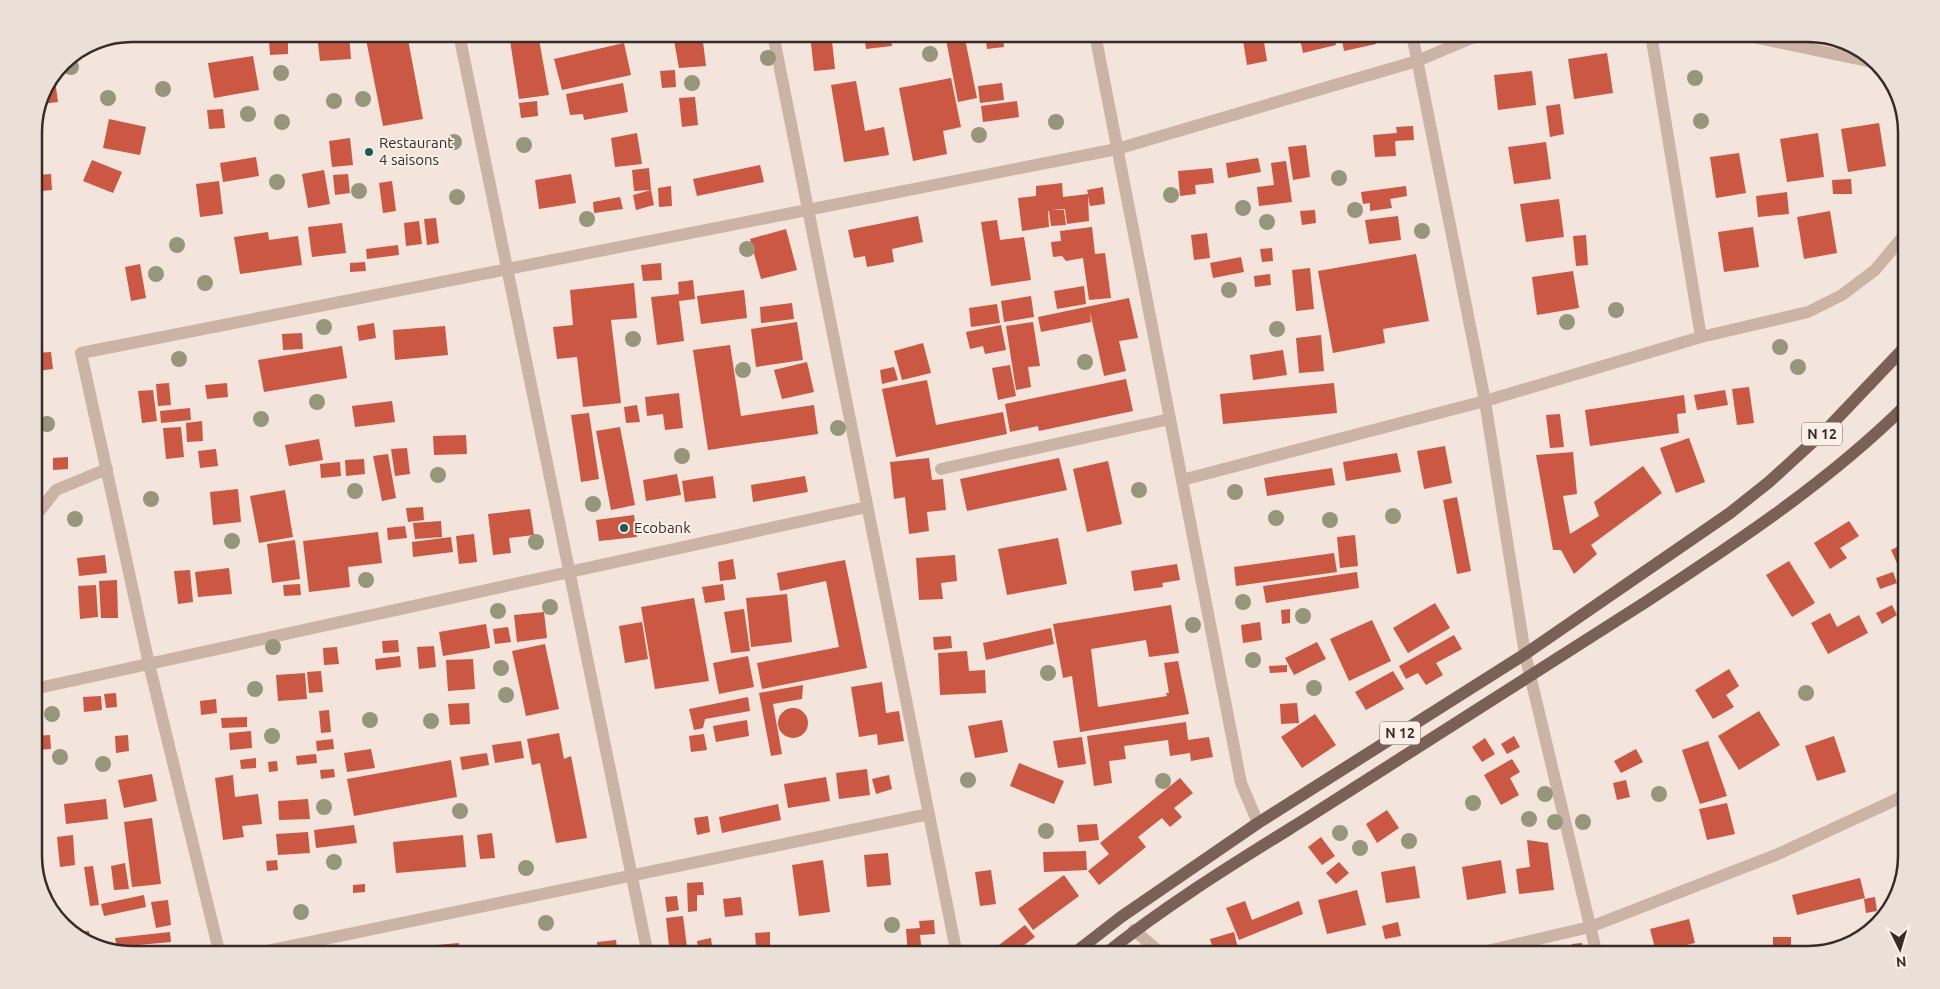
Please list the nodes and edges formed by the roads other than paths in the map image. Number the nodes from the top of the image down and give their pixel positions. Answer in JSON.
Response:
{"nodes":[{"id":1,"x":461,"y":42,"type":"edge"},
{"id":2,"x":774,"y":42,"type":"edge"},
{"id":3,"x":1097,"y":42,"type":"edge"},
{"id":4,"x":1414,"y":42,"type":"edge"},
{"id":5,"x":1461,"y":42,"type":"edge"},
{"id":6,"x":1652,"y":42,"type":"edge"},
{"id":7,"x":1777,"y":42,"type":"edge"},
{"id":8,"x":1859,"y":59,"type":"edge"},
{"id":9,"x":1417,"y":60,"type":"junction"},
{"id":10,"x":1117,"y":149,"type":"junction"},
{"id":11,"x":808,"y":210,"type":"junction"},
{"id":12,"x":1897,"y":244,"type":"edge"},
{"id":13,"x":507,"y":269,"type":"junction"},
{"id":14,"x":1701,"y":337,"type":"junction"},
{"id":15,"x":1897,"y":355,"type":"edge"},
{"id":16,"x":1485,"y":401,"type":"junction"},
{"id":17,"x":1897,"y":414,"type":"edge"},
{"id":18,"x":1170,"y":419,"type":"junction"},
{"id":19,"x":107,"y":469,"type":"junction"},
{"id":20,"x":941,"y":469,"type":"dead end"},
{"id":21,"x":1182,"y":480,"type":"junction"},
{"id":22,"x":43,"y":507,"type":"edge"},
{"id":23,"x":867,"y":507,"type":"junction"},
{"id":24,"x":569,"y":572,"type":"junction"},
{"id":25,"x":1525,"y":654,"type":"junction"},
{"id":26,"x":149,"y":664,"type":"junction"},
{"id":27,"x":1531,"y":676,"type":"junction"},
{"id":28,"x":43,"y":688,"type":"edge"},
{"id":29,"x":1898,"y":799,"type":"edge"},
{"id":30,"x":929,"y":814,"type":"junction"},
{"id":31,"x":1258,"y":823,"type":"junction"},
{"id":32,"x":631,"y":876,"type":"junction"},
{"id":33,"x":1590,"y":927,"type":"junction"},
{"id":34,"x":1134,"y":930,"type":"junction"},
{"id":35,"x":218,"y":946,"type":"edge"},
{"id":36,"x":291,"y":946,"type":"edge"},
{"id":37,"x":646,"y":946,"type":"edge"},
{"id":38,"x":955,"y":946,"type":"edge"},
{"id":39,"x":1084,"y":946,"type":"edge"},
{"id":40,"x":1115,"y":946,"type":"edge"},
{"id":41,"x":1153,"y":946,"type":"edge"},
{"id":42,"x":1509,"y":946,"type":"edge"},
{"id":43,"x":1595,"y":946,"type":"edge"}],
"edges":[{"from":1,"to":13,"type":"street"},
{"from":2,"to":11,"type":"street"},
{"from":3,"to":10,"type":"street"},
{"from":4,"to":9,"type":"street"},
{"from":5,"to":9,"type":"street"},
{"from":6,"to":14,"type":"street"},
{"from":7,"to":8,"type":"street"},
{"from":9,"to":10,"type":"street"},
{"from":9,"to":16,"type":"street"},
{"from":10,"to":11,"type":"street"},
{"from":10,"to":18,"type":"street"},
{"from":11,"to":13,"type":"street"},
{"from":11,"to":23,"type":"street"},
{"from":12,"to":14,"type":"street"},
{"from":13,"to":19,"type":"street"},
{"from":13,"to":24,"type":"street"},
{"from":14,"to":16,"type":"street"},
{"from":15,"to":25,"type":"main road","number":"N 12"},
{"from":16,"to":21,"type":"street"},
{"from":16,"to":25,"type":"street"},
{"from":17,"to":27,"type":"main road","number":"N 12"},
{"from":18,"to":20,"type":"street"},
{"from":18,"to":21,"type":"street"},
{"from":19,"to":22,"type":"street"},
{"from":19,"to":26,"type":"street"},
{"from":21,"to":31,"type":"street"},
{"from":23,"to":24,"type":"street"},
{"from":23,"to":30,"type":"street"},
{"from":24,"to":26,"type":"street"},
{"from":24,"to":32,"type":"street"},
{"from":25,"to":27,"type":"street"},
{"from":25,"to":31,"type":"main road","number":"N 12"},
{"from":26,"to":28,"type":"street"},
{"from":26,"to":35,"type":"street"},
{"from":27,"to":33,"type":"street"},
{"from":27,"to":34,"type":"main road","number":"N 12"},
{"from":29,"to":33,"type":"street"},
{"from":30,"to":32,"type":"street"},
{"from":30,"to":38,"type":"street"},
{"from":31,"to":39,"type":"main road","number":"N 12"},
{"from":32,"to":36,"type":"street"},
{"from":32,"to":37,"type":"street"},
{"from":33,"to":42,"type":"street"},
{"from":33,"to":43,"type":"street"},
{"from":34,"to":40,"type":"main road","number":"N 12"},
{"from":34,"to":41,"type":"street"}]}
